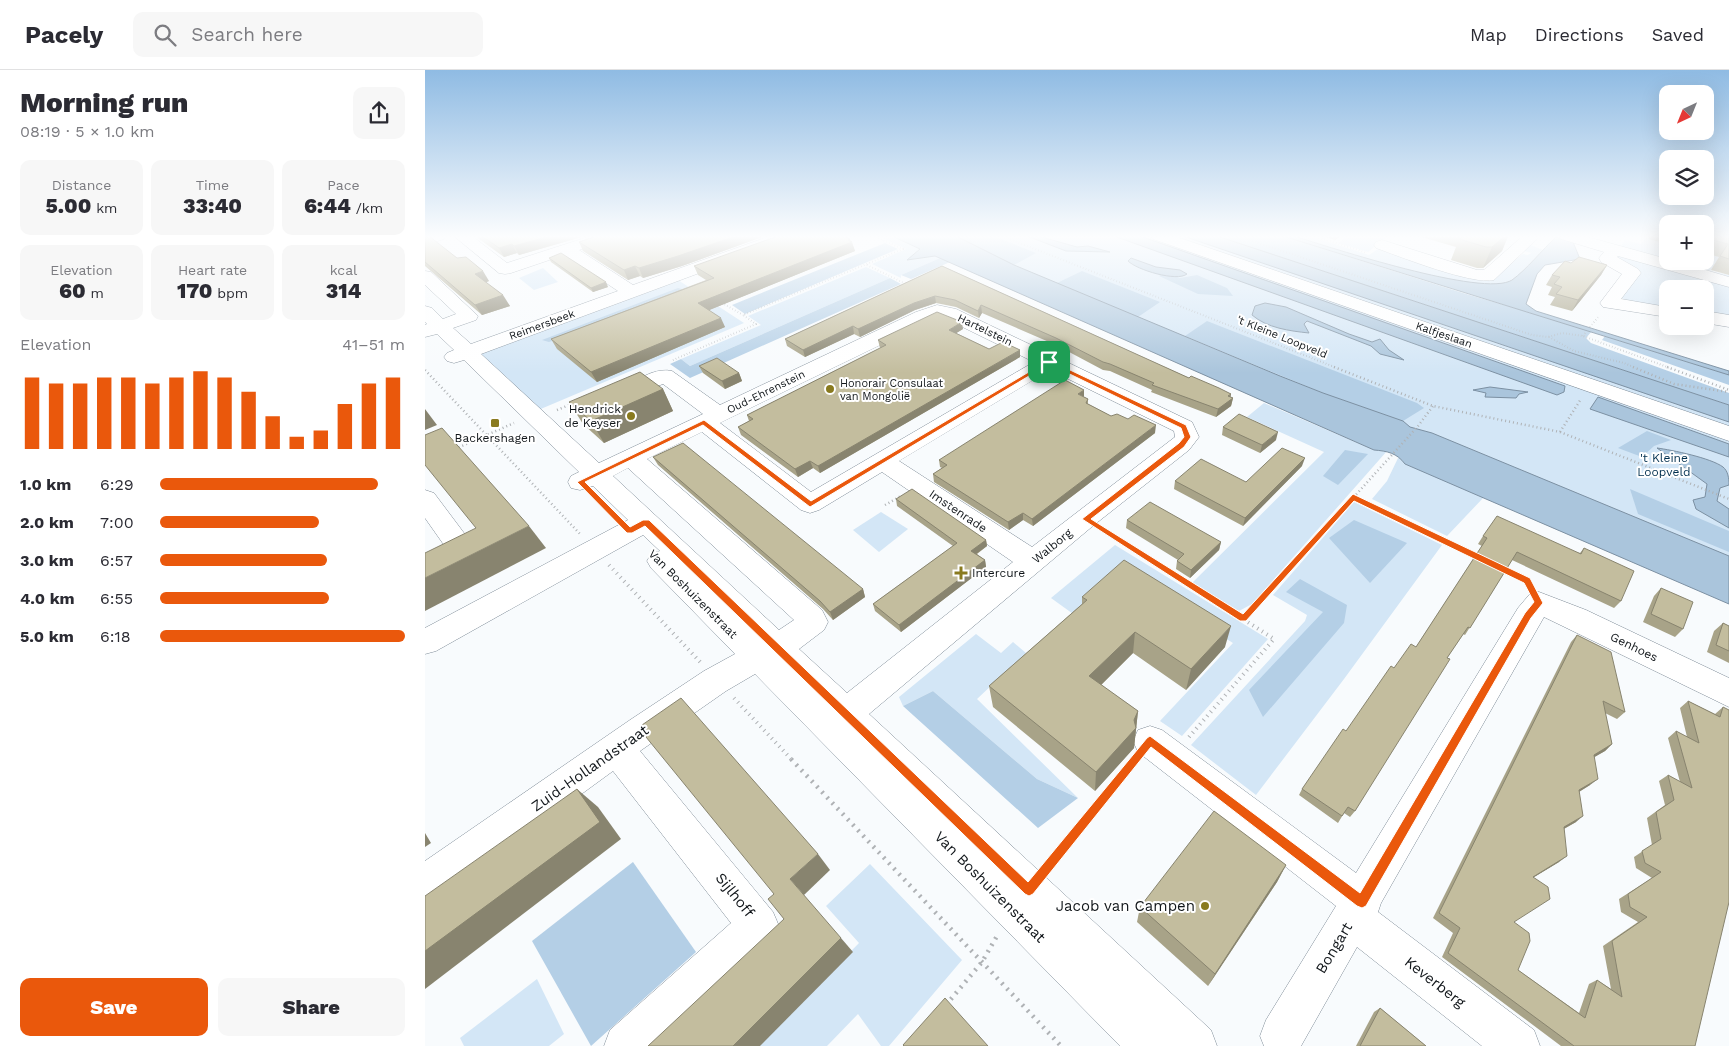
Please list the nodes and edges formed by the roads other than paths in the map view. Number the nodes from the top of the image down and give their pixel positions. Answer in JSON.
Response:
{"nodes":[{"id":1,"x":431,"y":282,"type":"edge"},
{"id":2,"x":615,"y":282,"type":"edge"},
{"id":3,"x":660,"y":282,"type":"edge"},
{"id":4,"x":1290,"y":282,"type":"edge"},
{"id":5,"x":1625,"y":282,"type":"edge"},
{"id":6,"x":631,"y":292,"type":"junction"},
{"id":7,"x":937,"y":311,"type":"joint"},
{"id":8,"x":1659,"y":312,"type":"edge"},
{"id":9,"x":1714,"y":318,"type":"edge"},
{"id":10,"x":1729,"y":321,"type":"edge"},
{"id":11,"x":429,"y":326,"type":"edge"},
{"id":12,"x":461,"y":354,"type":"junction"},
{"id":13,"x":1049,"y":362,"type":"junction"},
{"id":14,"x":643,"y":384,"type":"edge"},
{"id":15,"x":711,"y":419,"type":"junction"},
{"id":16,"x":1729,"y":434,"type":"edge"},
{"id":17,"x":1187,"y":437,"type":"joint"},
{"id":18,"x":631,"y":458,"type":"junction"},
{"id":19,"x":882,"y":461,"type":"junction"},
{"id":20,"x":588,"y":478,"type":"junction"},
{"id":21,"x":425,"y":499,"type":"edge"},
{"id":22,"x":638,"y":526,"type":"junction"},
{"id":23,"x":1033,"y":562,"type":"junction"},
{"id":24,"x":425,"y":571,"type":"edge"},
{"id":25,"x":1539,"y":603,"type":"joint"},
{"id":26,"x":425,"y":642,"type":"edge"},
{"id":27,"x":767,"y":652,"type":"junction"},
{"id":28,"x":1729,"y":693,"type":"edge"},
{"id":29,"x":838,"y":720,"type":"junction"},
{"id":30,"x":617,"y":749,"type":"junction"},
{"id":31,"x":1161,"y":749,"type":"road end"},
{"id":32,"x":425,"y":884,"type":"edge"},
{"id":33,"x":1020,"y":899,"type":"junction"},
{"id":34,"x":1357,"y":910,"type":"junction"},
{"id":35,"x":1284,"y":1043,"type":"edge"},
{"id":36,"x":626,"y":1046,"type":"edge"},
{"id":37,"x":1151,"y":1046,"type":"edge"},
{"id":38,"x":1195,"y":1046,"type":"edge"},
{"id":39,"x":1518,"y":1046,"type":"edge"}],
"edges":[{"from":1,"to":11,"type":"street","name":"Van Boshuizenstraat"},
{"from":2,"to":6,"type":"street"},
{"from":3,"to":6,"type":"street","name":"Reimersbeek"},
{"from":4,"to":16,"type":"street","name":"Kalfjeslaan"},
{"from":5,"to":8,"type":"street"},
{"from":6,"to":12,"type":"street","name":"Reimersbeek"},
{"from":7,"to":13,"type":"street","name":"Hartelstein"},
{"from":7,"to":15,"type":"street","name":"Oud-Ehrenstein"},
{"from":9,"to":10,"type":"street"},
{"from":11,"to":12,"type":"street","name":"Van Boshuizenstraat"},
{"from":12,"to":20,"type":"street","name":"Van Boshuizenstraat"},
{"from":13,"to":17,"type":"street","name":"Hartelstein"},
{"from":13,"to":19,"type":"street"},
{"from":14,"to":15,"type":"street"},
{"from":15,"to":18,"type":"street","name":"Oud-Ehrenstein"},
{"from":15,"to":19,"type":"street"},
{"from":17,"to":23,"type":"street","name":"Walborg"},
{"from":18,"to":20,"type":"street","name":"Oud-Ehrenstein"},
{"from":18,"to":27,"type":"street","name":"Zuid-Hollandstraat"},
{"from":19,"to":23,"type":"street","name":"Imstenrade"},
{"from":20,"to":22,"type":"street","name":"Van Boshuizenstraat"},
{"from":21,"to":24,"type":"street"},
{"from":22,"to":26,"type":"street"},
{"from":22,"to":27,"type":"street","name":"Van Boshuizenstraat"},
{"from":23,"to":29,"type":"street","name":"Walborg"},
{"from":25,"to":28,"type":"street","name":"Genhoes"},
{"from":25,"to":34,"type":"street","name":"Bongart"},
{"from":27,"to":29,"type":"street","name":"Van Boshuizenstraat"},
{"from":27,"to":30,"type":"street","name":"Zuid-Hollandstraat"},
{"from":29,"to":33,"type":"street","name":"Van Boshuizenstraat"},
{"from":30,"to":32,"type":"street","name":"Zuid-Hollandstraat"},
{"from":30,"to":36,"type":"street","name":"Sijlhoff"},
{"from":31,"to":34,"type":"street","name":"Keverberg"},
{"from":33,"to":37,"type":"street","name":"Van Boshuizenstraat"},
{"from":33,"to":38,"type":"street","name":"Van Boshuizenstraat"},
{"from":34,"to":35,"type":"street","name":"Bongart"},
{"from":34,"to":39,"type":"street","name":"Keverberg"}]}
